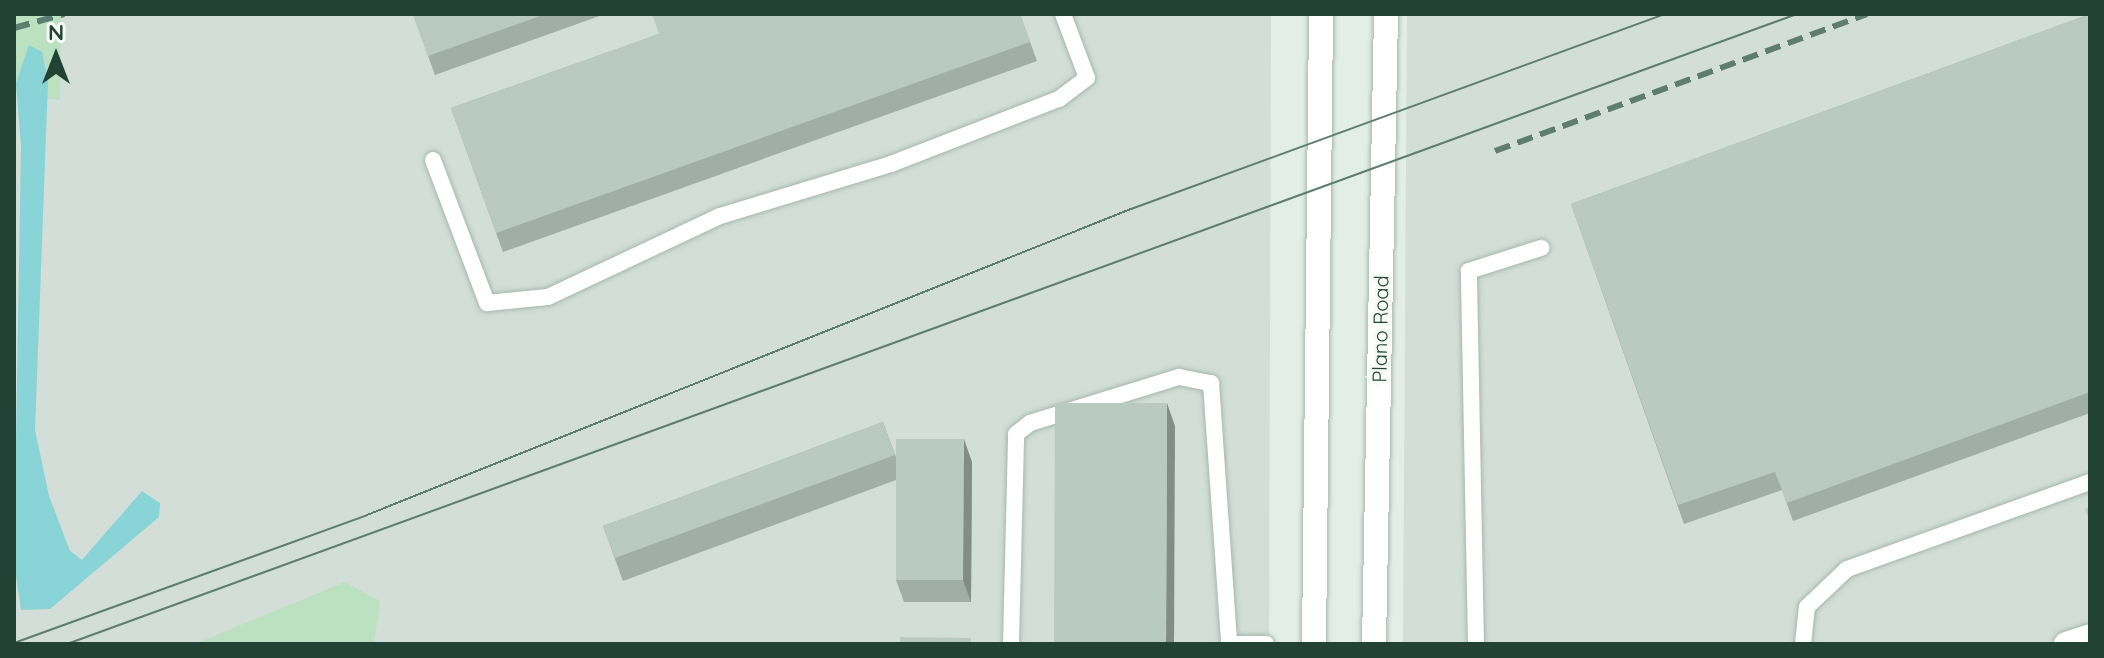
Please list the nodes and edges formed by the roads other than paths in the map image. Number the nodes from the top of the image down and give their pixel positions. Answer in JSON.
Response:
{"nodes":[{"id":1,"x":1063,"y":14,"type":"edge"},
{"id":2,"x":1321,"y":14,"type":"edge"},
{"id":3,"x":1386,"y":14,"type":"edge"},
{"id":4,"x":433,"y":160,"type":"dead end"},
{"id":5,"x":1541,"y":248,"type":"dead end"},
{"id":6,"x":2090,"y":482,"type":"edge"},
{"id":7,"x":2090,"y":636,"type":"edge"},
{"id":8,"x":1229,"y":643,"type":"edge"},
{"id":9,"x":1011,"y":644,"type":"edge"},
{"id":10,"x":1266,"y":644,"type":"edge"},
{"id":11,"x":1314,"y":644,"type":"edge"},
{"id":12,"x":1374,"y":644,"type":"edge"},
{"id":13,"x":1476,"y":644,"type":"edge"},
{"id":14,"x":1803,"y":644,"type":"edge"},
{"id":15,"x":2066,"y":644,"type":"edge"}],
"edges":[{"from":1,"to":4,"type":"lane"},
{"from":2,"to":11,"type":"main road"},
{"from":3,"to":12,"type":"main road","name":"Plano Road"},
{"from":5,"to":13,"type":"lane"},
{"from":6,"to":14,"type":"lane"},
{"from":7,"to":15,"type":"main road"},
{"from":8,"to":9,"type":"lane"},
{"from":8,"to":10,"type":"lane"}]}
